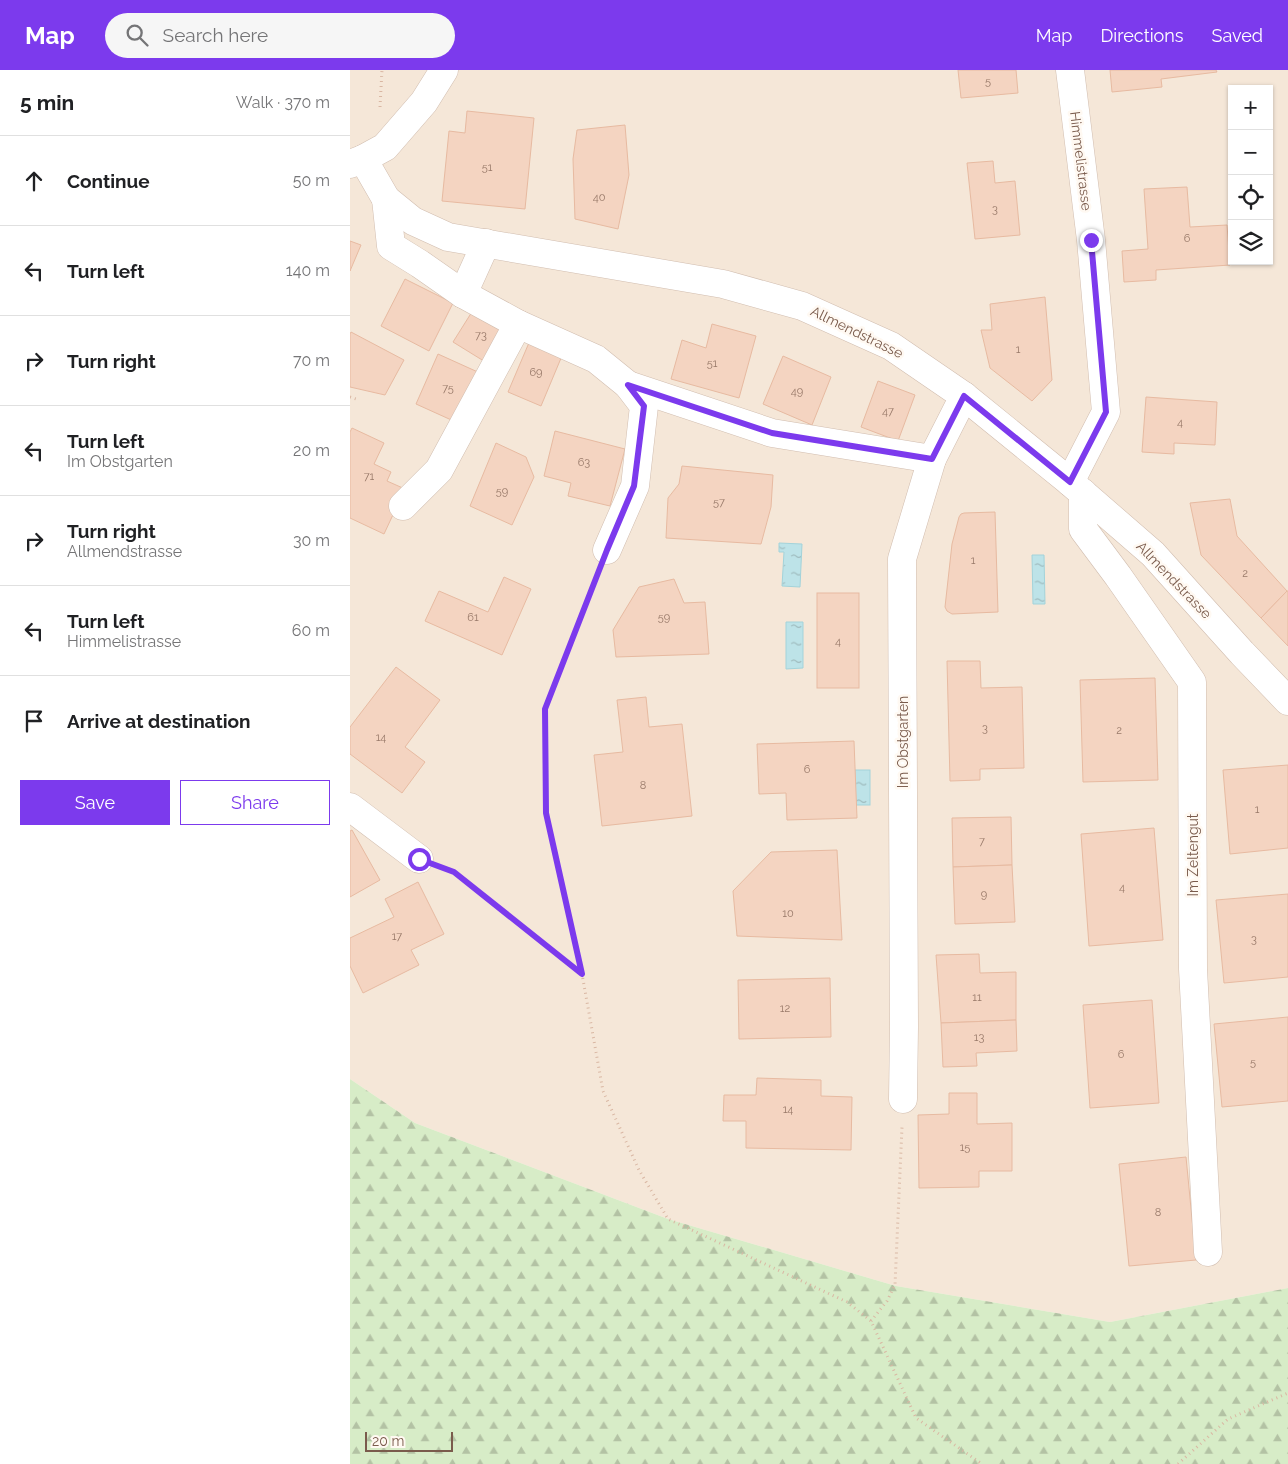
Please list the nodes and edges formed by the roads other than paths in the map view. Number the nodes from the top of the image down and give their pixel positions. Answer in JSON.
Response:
{"nodes":[{"id":1,"x":444,"y":70,"type":"edge"},
{"id":2,"x":1070,"y":70,"type":"edge"},
{"id":3,"x":356,"y":162,"type":"edge"},
{"id":4,"x":386,"y":199,"type":"junction"},
{"id":5,"x":486,"y":243,"type":"junction"},
{"id":6,"x":463,"y":294,"type":"junction"},
{"id":7,"x":518,"y":324,"type":"junction"},
{"id":8,"x":628,"y":385,"type":"junction"},
{"id":9,"x":964,"y":396,"type":"junction"},
{"id":10,"x":932,"y":459,"type":"junction"},
{"id":11,"x":1076,"y":488,"type":"junction"},
{"id":12,"x":403,"y":506,"type":"dead end"},
{"id":13,"x":607,"y":550,"type":"road end"},
{"id":14,"x":1288,"y":701,"type":"edge"},
{"id":15,"x":350,"y":807,"type":"edge"},
{"id":16,"x":419,"y":859,"type":"road end"},
{"id":17,"x":903,"y":1099,"type":"road end"},
{"id":18,"x":1208,"y":1252,"type":"dead end"}],
"edges":[{"from":1,"to":3,"type":"street"},
{"from":2,"to":11,"type":"street","name":"Himmelistrasse"},
{"from":3,"to":4,"type":"street","name":"Allmendstrasse"},
{"from":4,"to":5,"type":"street","name":"Allmendstrasse"},
{"from":4,"to":6,"type":"street"},
{"from":5,"to":6,"type":"street"},
{"from":5,"to":9,"type":"street","name":"Allmendstrasse"},
{"from":6,"to":7,"type":"street"},
{"from":7,"to":8,"type":"street"},
{"from":7,"to":12,"type":"street"},
{"from":8,"to":10,"type":"street"},
{"from":8,"to":13,"type":"street"},
{"from":9,"to":10,"type":"street","name":"Im Obstgarten"},
{"from":9,"to":11,"type":"street","name":"Allmendstrasse"},
{"from":10,"to":17,"type":"street","name":"Im Obstgarten"},
{"from":11,"to":14,"type":"street","name":"Allmendstrasse"},
{"from":11,"to":18,"type":"street","name":"Im Zeltengut"},
{"from":15,"to":16,"type":"street"}]}
